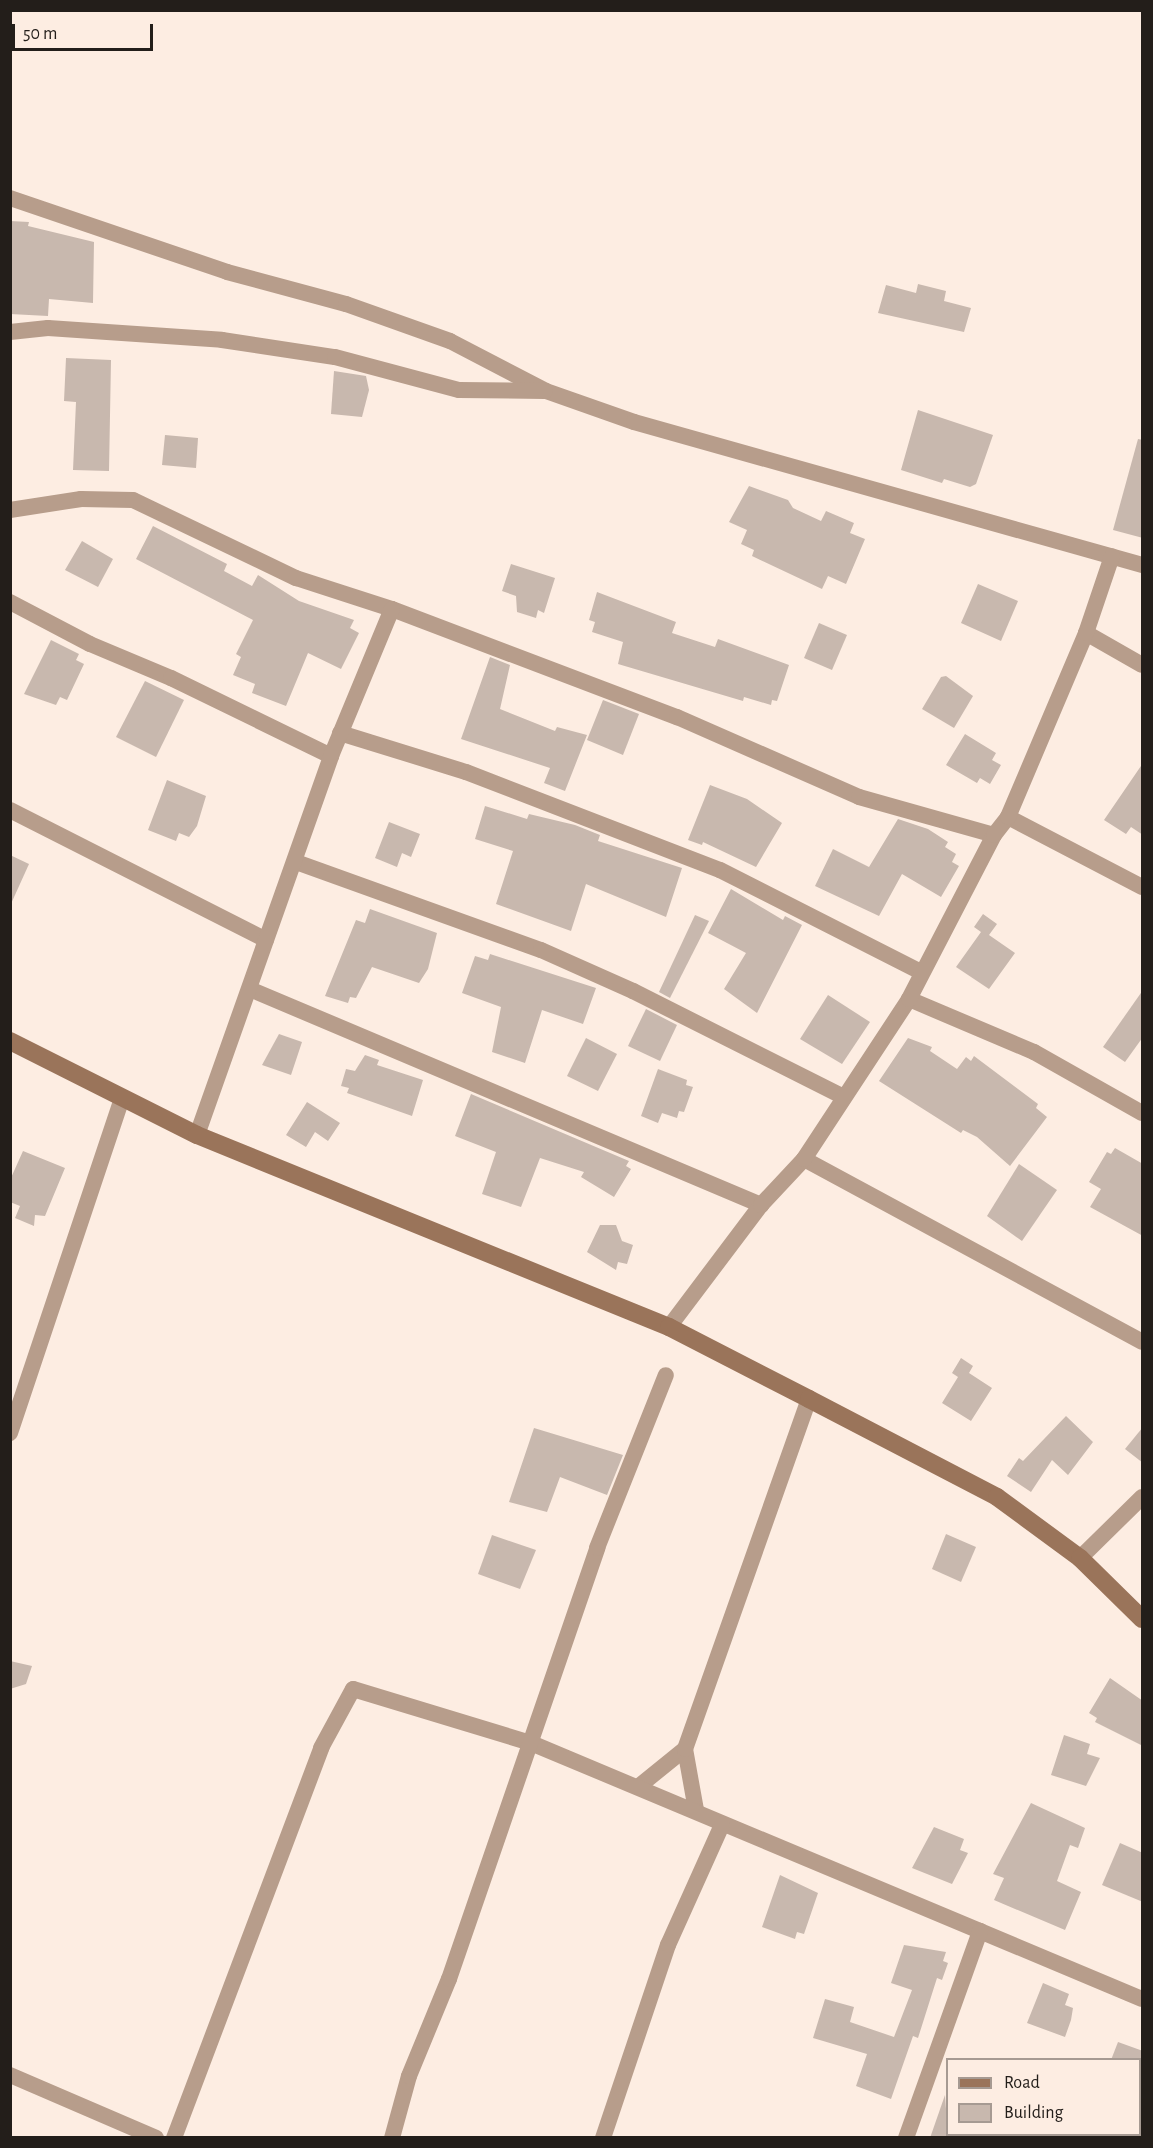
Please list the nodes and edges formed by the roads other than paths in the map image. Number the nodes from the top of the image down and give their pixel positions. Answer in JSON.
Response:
{"nodes":[{"id":1,"x":10,"y":198,"type":"edge"},
{"id":2,"x":10,"y":332,"type":"edge"},
{"id":3,"x":546,"y":391,"type":"junction"},
{"id":4,"x":10,"y":510,"type":"edge"},
{"id":5,"x":1112,"y":556,"type":"junction"},
{"id":6,"x":1143,"y":565,"type":"edge"},
{"id":7,"x":10,"y":602,"type":"edge"},
{"id":8,"x":392,"y":609,"type":"junction"},
{"id":9,"x":1086,"y":633,"type":"junction"},
{"id":10,"x":1143,"y":665,"type":"edge"},
{"id":11,"x":340,"y":733,"type":"junction"},
{"id":12,"x":331,"y":756,"type":"junction"},
{"id":13,"x":10,"y":810,"type":"edge"},
{"id":14,"x":1008,"y":817,"type":"junction"},
{"id":15,"x":994,"y":835,"type":"junction"},
{"id":16,"x":296,"y":862,"type":"junction"},
{"id":17,"x":1143,"y":887,"type":"edge"},
{"id":18,"x":266,"y":940,"type":"junction"},
{"id":19,"x":921,"y":972,"type":"junction"},
{"id":20,"x":252,"y":990,"type":"junction"},
{"id":21,"x":909,"y":999,"type":"junction"},
{"id":22,"x":10,"y":1041,"type":"edge"},
{"id":23,"x":842,"y":1096,"type":"junction"},
{"id":24,"x":122,"y":1098,"type":"junction"},
{"id":25,"x":1143,"y":1113,"type":"edge"},
{"id":26,"x":198,"y":1135,"type":"junction"},
{"id":27,"x":804,"y":1159,"type":"junction"},
{"id":28,"x":761,"y":1205,"type":"junction"},
{"id":29,"x":669,"y":1327,"type":"junction"},
{"id":30,"x":1143,"y":1341,"type":"edge"},
{"id":31,"x":666,"y":1375,"type":"dead end"},
{"id":32,"x":809,"y":1399,"type":"junction"},
{"id":33,"x":10,"y":1433,"type":"edge"},
{"id":34,"x":1143,"y":1497,"type":"edge"},
{"id":35,"x":1080,"y":1558,"type":"junction"},
{"id":36,"x":1143,"y":1619,"type":"edge"},
{"id":37,"x":531,"y":1743,"type":"junction"},
{"id":38,"x":685,"y":1749,"type":"junction"},
{"id":39,"x":638,"y":1787,"type":"junction"},
{"id":40,"x":696,"y":1810,"type":"junction"},
{"id":41,"x":722,"y":1825,"type":"junction"},
{"id":42,"x":980,"y":1931,"type":"junction"},
{"id":43,"x":1143,"y":2000,"type":"edge"},
{"id":44,"x":10,"y":2075,"type":"edge"},
{"id":45,"x":156,"y":2138,"type":"edge"},
{"id":46,"x":174,"y":2138,"type":"edge"},
{"id":47,"x":392,"y":2138,"type":"edge"},
{"id":48,"x":603,"y":2138,"type":"edge"},
{"id":49,"x":906,"y":2138,"type":"edge"}],
"edges":[{"from":1,"to":3,"type":"street"},
{"from":2,"to":3,"type":"street"},
{"from":3,"to":5,"type":"street"},
{"from":4,"to":8,"type":"street"},
{"from":5,"to":6,"type":"street"},
{"from":5,"to":9,"type":"street"},
{"from":7,"to":12,"type":"street"},
{"from":8,"to":11,"type":"street"},
{"from":8,"to":15,"type":"street"},
{"from":9,"to":10,"type":"street"},
{"from":9,"to":14,"type":"street"},
{"from":11,"to":12,"type":"street"},
{"from":11,"to":19,"type":"street"},
{"from":12,"to":16,"type":"street"},
{"from":13,"to":18,"type":"street"},
{"from":14,"to":15,"type":"street"},
{"from":14,"to":17,"type":"street"},
{"from":15,"to":19,"type":"street"},
{"from":16,"to":18,"type":"street"},
{"from":16,"to":23,"type":"street"},
{"from":18,"to":20,"type":"street"},
{"from":19,"to":21,"type":"street"},
{"from":20,"to":26,"type":"street"},
{"from":20,"to":28,"type":"street"},
{"from":21,"to":23,"type":"street"},
{"from":21,"to":25,"type":"street"},
{"from":22,"to":24,"type":"street"},
{"from":23,"to":27,"type":"street"},
{"from":24,"to":26,"type":"street"},
{"from":24,"to":33,"type":"street"},
{"from":26,"to":29,"type":"street"},
{"from":27,"to":28,"type":"street"},
{"from":27,"to":30,"type":"street"},
{"from":28,"to":29,"type":"street"},
{"from":29,"to":32,"type":"street"},
{"from":31,"to":37,"type":"street"},
{"from":32,"to":35,"type":"street"},
{"from":32,"to":38,"type":"street"},
{"from":34,"to":35,"type":"street"},
{"from":35,"to":36,"type":"street"},
{"from":37,"to":39,"type":"street"},
{"from":37,"to":46,"type":"street"},
{"from":37,"to":47,"type":"street"},
{"from":38,"to":39,"type":"street"},
{"from":38,"to":40,"type":"street"},
{"from":39,"to":40,"type":"street"},
{"from":40,"to":41,"type":"street"},
{"from":41,"to":42,"type":"street"},
{"from":41,"to":48,"type":"street"},
{"from":42,"to":43,"type":"street"},
{"from":42,"to":49,"type":"street"},
{"from":44,"to":45,"type":"street"}]}
